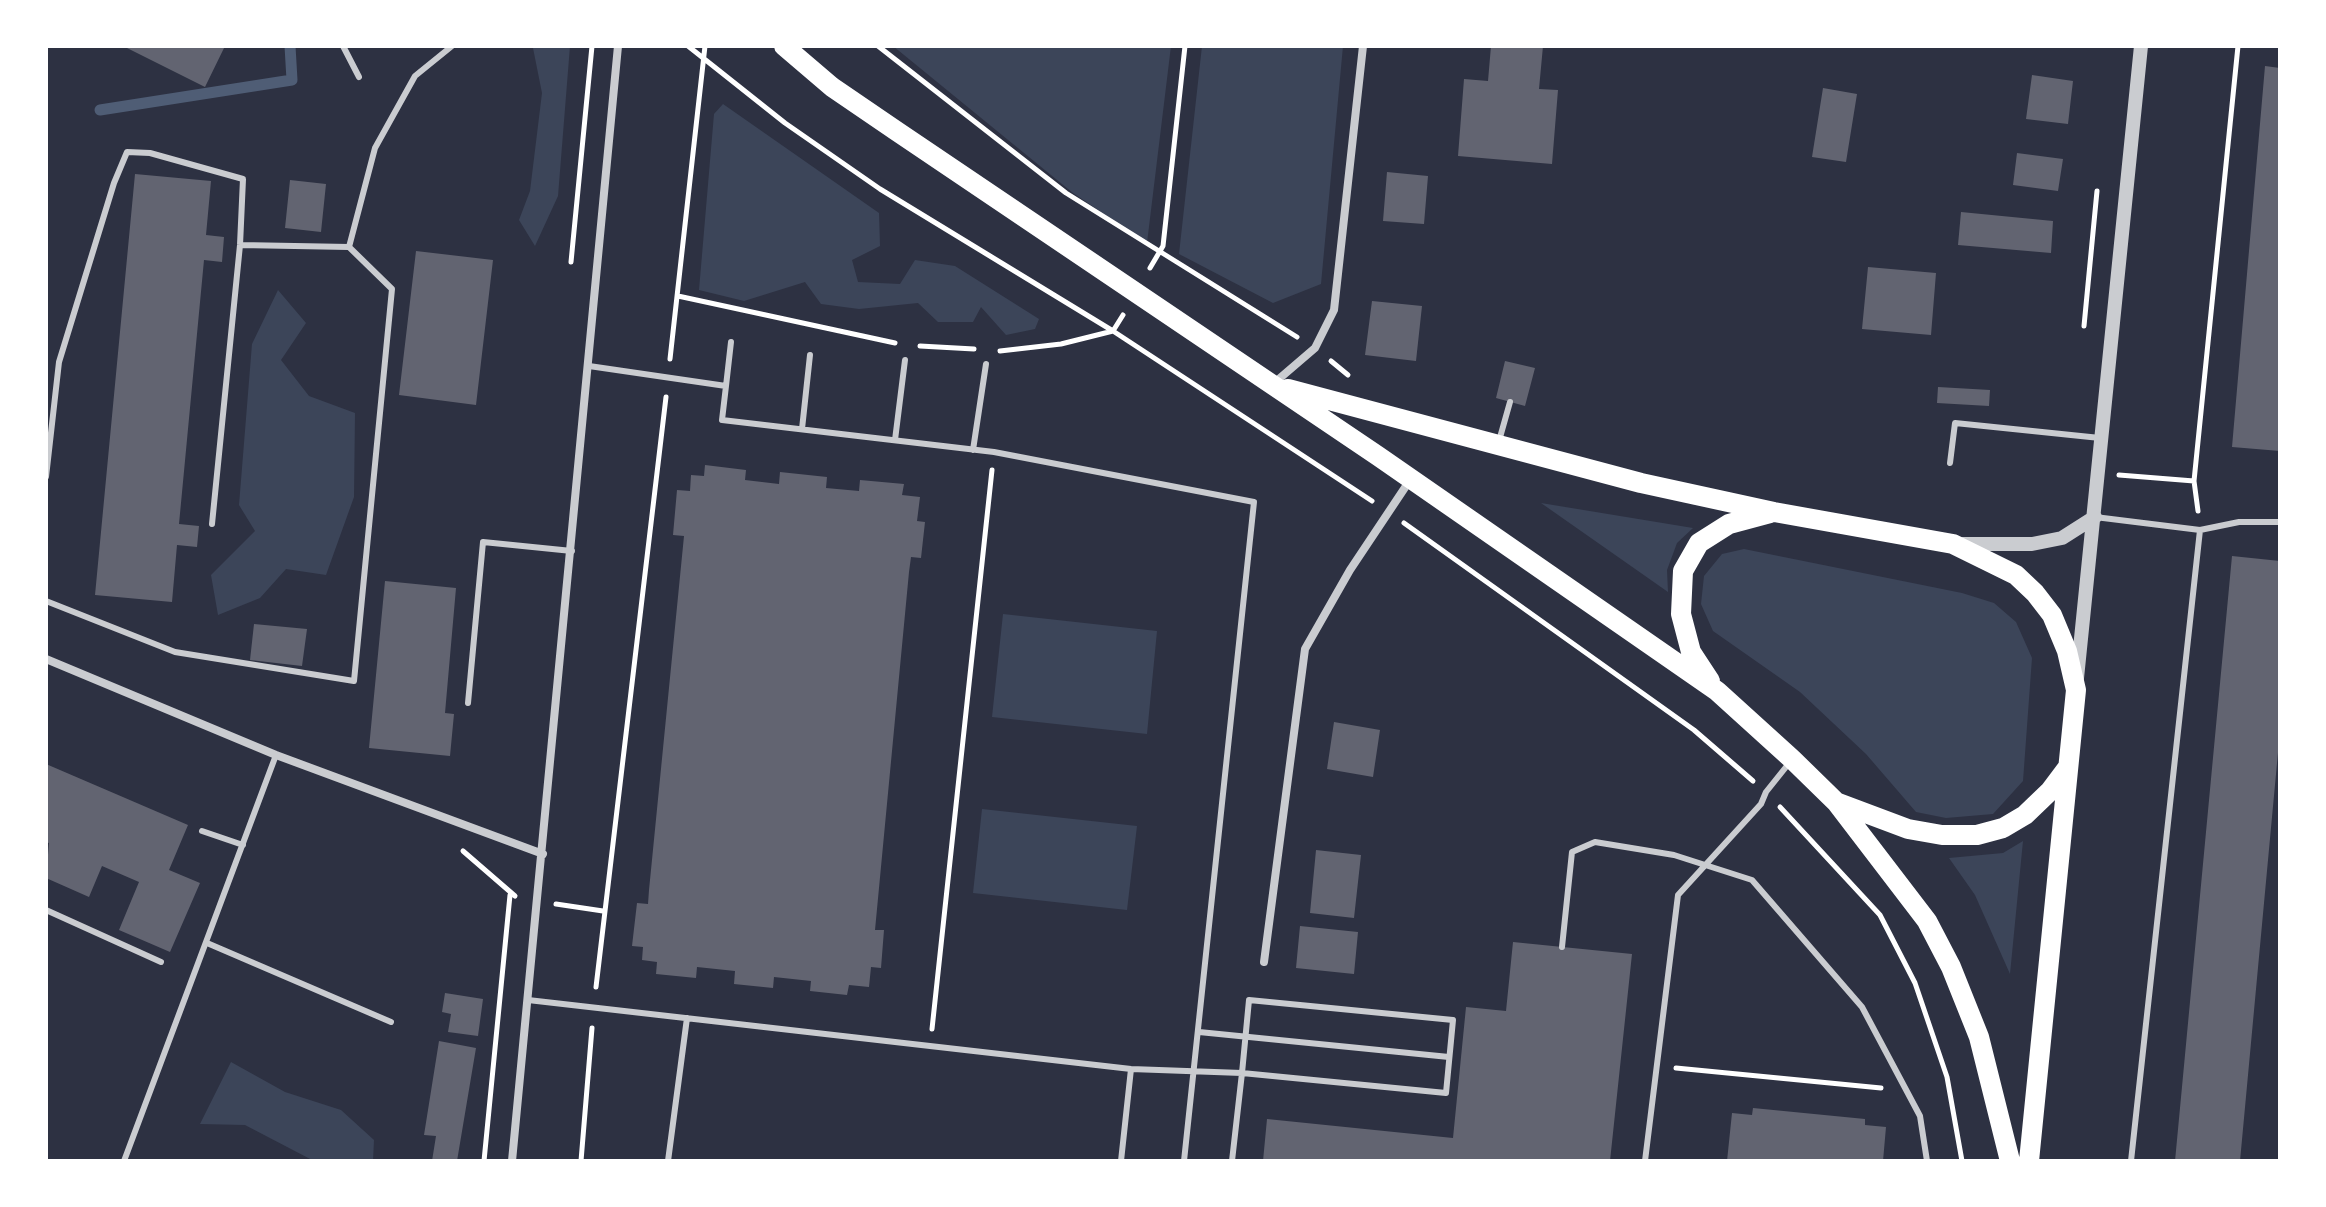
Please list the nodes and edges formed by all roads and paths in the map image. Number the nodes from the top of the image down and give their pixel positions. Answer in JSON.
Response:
{"nodes":[{"id":1,"x":343,"y":46,"type":"edge"},
{"id":2,"x":452,"y":46,"type":"edge"},
{"id":3,"x":592,"y":46,"type":"edge"},
{"id":4,"x":618,"y":46,"type":"edge"},
{"id":5,"x":705,"y":46,"type":"edge"},
{"id":6,"x":784,"y":46,"type":"edge"},
{"id":7,"x":878,"y":46,"type":"edge"},
{"id":8,"x":1185,"y":46,"type":"edge"},
{"id":9,"x":1363,"y":46,"type":"edge"},
{"id":10,"x":2141,"y":46,"type":"edge"},
{"id":11,"x":2238,"y":46,"type":"edge"},
{"id":12,"x":359,"y":77,"type":"dead end"},
{"id":13,"x":2097,"y":191,"type":"dead end"},
{"id":14,"x":240,"y":245,"type":"junction"},
{"id":15,"x":1163,"y":246,"type":"dead end"},
{"id":16,"x":349,"y":247,"type":"junction"},
{"id":17,"x":571,"y":262,"type":"dead end"},
{"id":18,"x":678,"y":296,"type":"junction"},
{"id":19,"x":2084,"y":329,"type":"dead end"},
{"id":20,"x":1113,"y":331,"type":"dead end"},
{"id":21,"x":731,"y":342,"type":"dead end"},
{"id":22,"x":1315,"y":348,"type":"junction"},
{"id":23,"x":979,"y":350,"type":"dead end"},
{"id":24,"x":994,"y":350,"type":"dead end"},
{"id":25,"x":810,"y":355,"type":"dead end"},
{"id":26,"x":905,"y":360,"type":"dead end"},
{"id":27,"x":986,"y":364,"type":"dead end"},
{"id":28,"x":589,"y":366,"type":"junction"},
{"id":29,"x":668,"y":378,"type":"junction"},
{"id":30,"x":1350,"y":378,"type":"dead end"},
{"id":31,"x":1272,"y":385,"type":"junction"},
{"id":32,"x":726,"y":386,"type":"junction"},
{"id":33,"x":1510,"y":402,"type":"dead end"},
{"id":34,"x":802,"y":429,"type":"junction"},
{"id":35,"x":2103,"y":439,"type":"junction"},
{"id":36,"x":895,"y":440,"type":"junction"},
{"id":37,"x":1498,"y":446,"type":"junction"},
{"id":38,"x":973,"y":450,"type":"junction"},
{"id":39,"x":994,"y":452,"type":"junction"},
{"id":40,"x":1950,"y":463,"type":"dead end"},
{"id":41,"x":2100,"y":474,"type":"junction"},
{"id":42,"x":46,"y":477,"type":"edge"},
{"id":43,"x":1411,"y":479,"type":"junction"},
{"id":44,"x":2194,"y":481,"type":"junction"},
{"id":45,"x":1774,"y":512,"type":"junction"},
{"id":46,"x":2095,"y":517,"type":"junction"},
{"id":47,"x":2280,"y":522,"type":"edge"},
{"id":48,"x":212,"y":524,"type":"dead end"},
{"id":49,"x":2200,"y":530,"type":"junction"},
{"id":50,"x":1953,"y":544,"type":"junction"},
{"id":51,"x":572,"y":551,"type":"junction"},
{"id":52,"x":46,"y":601,"type":"edge"},
{"id":53,"x":46,"y":659,"type":"edge"},
{"id":54,"x":2076,"y":690,"type":"junction"},
{"id":55,"x":1717,"y":691,"type":"junction"},
{"id":56,"x":468,"y":703,"type":"dead end"},
{"id":57,"x":276,"y":755,"type":"junction"},
{"id":58,"x":1792,"y":759,"type":"junction"},
{"id":59,"x":2070,"y":765,"type":"junction"},
{"id":60,"x":1836,"y":802,"type":"junction"},
{"id":61,"x":202,"y":831,"type":"dead end"},
{"id":62,"x":243,"y":845,"type":"junction"},
{"id":63,"x":543,"y":854,"type":"junction"},
{"id":64,"x":1702,"y":866,"type":"junction"},
{"id":65,"x":510,"y":895,"type":"dead end"},
{"id":66,"x":46,"y":910,"type":"edge"},
{"id":67,"x":207,"y":943,"type":"junction"},
{"id":68,"x":1562,"y":947,"type":"dead end"},
{"id":69,"x":161,"y":962,"type":"dead end"},
{"id":70,"x":1264,"y":962,"type":"dead end"},
{"id":71,"x":528,"y":1000,"type":"junction"},
{"id":72,"x":594,"y":1008,"type":"junction"},
{"id":73,"x":687,"y":1018,"type":"junction"},
{"id":74,"x":391,"y":1022,"type":"dead end"},
{"id":75,"x":1199,"y":1032,"type":"junction"},
{"id":76,"x":1245,"y":1036,"type":"junction"},
{"id":77,"x":930,"y":1046,"type":"junction"},
{"id":78,"x":1449,"y":1057,"type":"junction"},
{"id":79,"x":1659,"y":1067,"type":"junction"},
{"id":80,"x":1131,"y":1069,"type":"junction"},
{"id":81,"x":1196,"y":1072,"type":"junction"},
{"id":82,"x":1242,"y":1073,"type":"junction"},
{"id":83,"x":1907,"y":1090,"type":"junction"},
{"id":84,"x":124,"y":1161,"type":"edge"},
{"id":85,"x":484,"y":1161,"type":"edge"},
{"id":86,"x":512,"y":1161,"type":"edge"},
{"id":87,"x":581,"y":1161,"type":"edge"},
{"id":88,"x":668,"y":1161,"type":"edge"},
{"id":89,"x":1121,"y":1161,"type":"edge"},
{"id":90,"x":1184,"y":1161,"type":"edge"},
{"id":91,"x":1232,"y":1161,"type":"edge"},
{"id":92,"x":1645,"y":1161,"type":"edge"},
{"id":93,"x":1927,"y":1161,"type":"edge"},
{"id":94,"x":2010,"y":1161,"type":"edge"},
{"id":95,"x":2029,"y":1161,"type":"edge"},
{"id":96,"x":2131,"y":1161,"type":"edge"}],
"edges":[{"from":1,"to":12,"type":"lane"},
{"from":2,"to":16,"type":"lane"},
{"from":3,"to":17,"type":"path"},
{"from":4,"to":28,"type":"street"},
{"from":5,"to":18,"type":"path"},
{"from":6,"to":31,"type":"main road"},
{"from":7,"to":22,"type":"path"},
{"from":8,"to":15,"type":"path"},
{"from":9,"to":22,"type":"street"},
{"from":10,"to":35,"type":"street"},
{"from":11,"to":44,"type":"path"},
{"from":13,"to":19,"type":"path"},
{"from":14,"to":16,"type":"lane"},
{"from":14,"to":42,"type":"lane"},
{"from":14,"to":48,"type":"lane"},
{"from":16,"to":52,"type":"lane"},
{"from":18,"to":23,"type":"path"},
{"from":18,"to":29,"type":"path"},
{"from":20,"to":24,"type":"path"},
{"from":21,"to":32,"type":"lane"},
{"from":22,"to":30,"type":"path"},
{"from":22,"to":31,"type":"street"},
{"from":25,"to":34,"type":"lane"},
{"from":26,"to":36,"type":"lane"},
{"from":27,"to":38,"type":"lane"},
{"from":28,"to":29,"type":"lane"},
{"from":28,"to":51,"type":"street"},
{"from":29,"to":32,"type":"lane"},
{"from":29,"to":72,"type":"path"},
{"from":31,"to":37,"type":"main road"},
{"from":31,"to":43,"type":"main road"},
{"from":32,"to":34,"type":"lane"},
{"from":33,"to":37,"type":"lane"},
{"from":34,"to":36,"type":"lane"},
{"from":35,"to":40,"type":"lane"},
{"from":35,"to":41,"type":"street"},
{"from":36,"to":38,"type":"lane"},
{"from":37,"to":45,"type":"main road"},
{"from":38,"to":39,"type":"lane"},
{"from":39,"to":75,"type":"lane"},
{"from":39,"to":77,"type":"path"},
{"from":41,"to":44,"type":"path"},
{"from":41,"to":46,"type":"street"},
{"from":43,"to":55,"type":"main road"},
{"from":43,"to":70,"type":"street"},
{"from":44,"to":49,"type":"path"},
{"from":45,"to":50,"type":"main road"},
{"from":45,"to":55,"type":"main road"},
{"from":46,"to":49,"type":"lane"},
{"from":46,"to":50,"type":"street"},
{"from":46,"to":54,"type":"street"},
{"from":47,"to":49,"type":"lane"},
{"from":49,"to":96,"type":"lane"},
{"from":50,"to":54,"type":"main road"},
{"from":51,"to":56,"type":"lane"},
{"from":51,"to":63,"type":"street"},
{"from":53,"to":57,"type":"street"},
{"from":54,"to":59,"type":"main road"},
{"from":55,"to":58,"type":"main road"},
{"from":57,"to":62,"type":"lane"},
{"from":57,"to":63,"type":"street"},
{"from":58,"to":60,"type":"main road"},
{"from":58,"to":64,"type":"lane"},
{"from":59,"to":60,"type":"main road"},
{"from":59,"to":95,"type":"main road"},
{"from":60,"to":94,"type":"main road"},
{"from":61,"to":62,"type":"lane"},
{"from":62,"to":67,"type":"lane"},
{"from":63,"to":71,"type":"street"},
{"from":64,"to":68,"type":"lane"},
{"from":64,"to":79,"type":"lane"},
{"from":64,"to":83,"type":"lane"},
{"from":65,"to":85,"type":"path"},
{"from":66,"to":69,"type":"lane"},
{"from":67,"to":74,"type":"lane"},
{"from":67,"to":84,"type":"lane"},
{"from":71,"to":72,"type":"lane"},
{"from":71,"to":86,"type":"street"},
{"from":72,"to":73,"type":"lane"},
{"from":72,"to":87,"type":"path"},
{"from":73,"to":77,"type":"lane"},
{"from":73,"to":88,"type":"lane"},
{"from":75,"to":76,"type":"lane"},
{"from":75,"to":81,"type":"lane"},
{"from":76,"to":78,"type":"lane"},
{"from":76,"to":78,"type":"lane"},
{"from":76,"to":82,"type":"lane"},
{"from":77,"to":80,"type":"lane"},
{"from":78,"to":82,"type":"lane"},
{"from":79,"to":83,"type":"path"},
{"from":79,"to":92,"type":"lane"},
{"from":80,"to":81,"type":"lane"},
{"from":80,"to":89,"type":"lane"},
{"from":81,"to":82,"type":"lane"},
{"from":81,"to":90,"type":"lane"},
{"from":82,"to":91,"type":"lane"},
{"from":83,"to":93,"type":"lane"}]}
